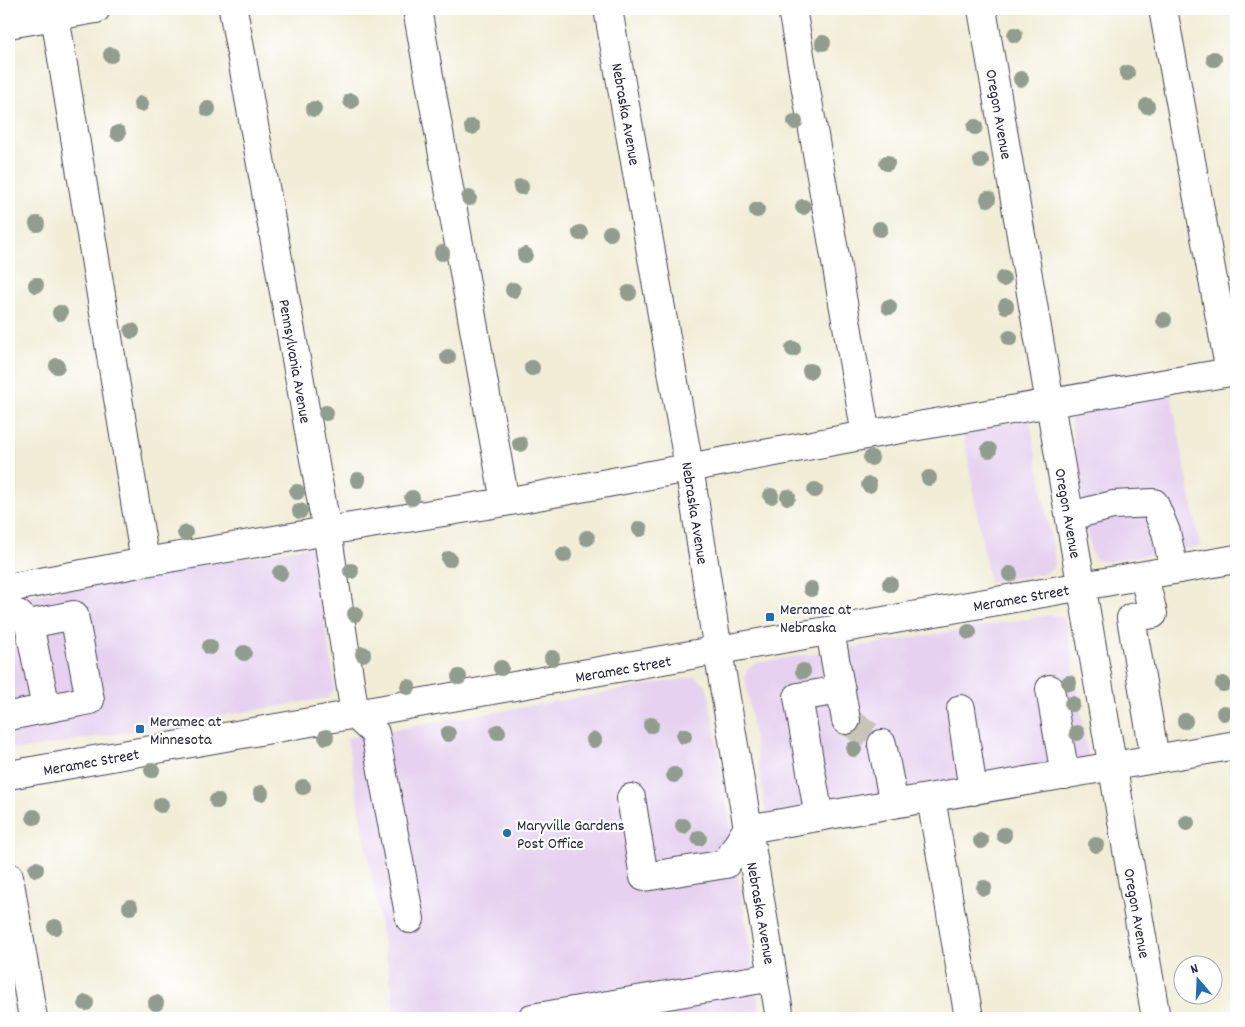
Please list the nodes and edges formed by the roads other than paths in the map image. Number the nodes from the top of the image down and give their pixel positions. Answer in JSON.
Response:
{"nodes":[{"id":1,"x":96,"y":9,"type":"edge"},
{"id":2,"x":233,"y":9,"type":"edge"},
{"id":3,"x":417,"y":9,"type":"edge"},
{"id":4,"x":608,"y":9,"type":"edge"},
{"id":5,"x":792,"y":9,"type":"edge"},
{"id":6,"x":982,"y":9,"type":"edge"},
{"id":7,"x":1163,"y":9,"type":"edge"},
{"id":8,"x":56,"y":16,"type":"junction"},
{"id":9,"x":9,"y":24,"type":"edge"},
{"id":10,"x":1233,"y":372,"type":"edge"},
{"id":11,"x":1050,"y":403,"type":"junction"},
{"id":12,"x":866,"y":435,"type":"junction"},
{"id":13,"x":689,"y":467,"type":"junction"},
{"id":14,"x":505,"y":502,"type":"junction"},
{"id":15,"x":1070,"y":516,"type":"junction"},
{"id":16,"x":327,"y":531,"type":"junction"},
{"id":17,"x":1236,"y":560,"type":"edge"},
{"id":18,"x":145,"y":562,"type":"junction"},
{"id":19,"x":1174,"y":570,"type":"junction"},
{"id":20,"x":1144,"y":576,"type":"junction"},
{"id":21,"x":1082,"y":587,"type":"junction"},
{"id":22,"x":9,"y":588,"type":"edge"},
{"id":23,"x":19,"y":618,"type":"edge"},
{"id":24,"x":830,"y":631,"type":"junction"},
{"id":25,"x":1136,"y":649,"type":"junction"},
{"id":26,"x":718,"y":651,"type":"junction"},
{"id":27,"x":1094,"y":656,"type":"junction"},
{"id":28,"x":1050,"y":689,"type":"dead end"},
{"id":29,"x":841,"y":690,"type":"junction"},
{"id":30,"x":46,"y":708,"type":"junction"},
{"id":31,"x":961,"y":710,"type":"dead end"},
{"id":32,"x":355,"y":714,"type":"junction"},
{"id":33,"x":9,"y":716,"type":"edge"},
{"id":34,"x":846,"y":720,"type":"dead end"},
{"id":35,"x":882,"y":744,"type":"tunnel mouth"},
{"id":36,"x":1236,"y":745,"type":"edge"},
{"id":37,"x":1155,"y":759,"type":"junction"},
{"id":38,"x":1113,"y":766,"type":"junction"},
{"id":39,"x":9,"y":775,"type":"edge"},
{"id":40,"x":1065,"y":775,"type":"junction"},
{"id":41,"x":973,"y":791,"type":"junction"},
{"id":42,"x":631,"y":798,"type":"dead end"},
{"id":43,"x":931,"y":798,"type":"junction"},
{"id":44,"x":894,"y":804,"type":"junction"},
{"id":45,"x":820,"y":817,"type":"junction"},
{"id":46,"x":747,"y":829,"type":"junction"},
{"id":47,"x":9,"y":877,"type":"edge"},
{"id":48,"x":410,"y":919,"type":"dead end"},
{"id":49,"x":772,"y":977,"type":"junction"},
{"id":50,"x":33,"y":1018,"type":"edge"},
{"id":51,"x":532,"y":1018,"type":"edge"},
{"id":52,"x":780,"y":1018,"type":"edge"},
{"id":53,"x":969,"y":1018,"type":"edge"},
{"id":54,"x":1156,"y":1018,"type":"edge"}],
"edges":[{"from":1,"to":8,"type":"street"},
{"from":2,"to":16,"type":"street","name":"Pennsylvania Avenue"},
{"from":3,"to":14,"type":"street"},
{"from":4,"to":13,"type":"street","name":"Nebraska Avenue"},
{"from":5,"to":12,"type":"street"},
{"from":6,"to":11,"type":"street","name":"Oregon Avenue"},
{"from":7,"to":10,"type":"street"},
{"from":8,"to":9,"type":"street"},
{"from":8,"to":18,"type":"street"},
{"from":10,"to":11,"type":"street"},
{"from":11,"to":12,"type":"street"},
{"from":11,"to":15,"type":"street","name":"Oregon Avenue"},
{"from":12,"to":13,"type":"street"},
{"from":13,"to":14,"type":"street"},
{"from":13,"to":26,"type":"street","name":"Nebraska Avenue"},
{"from":14,"to":16,"type":"street"},
{"from":15,"to":19,"type":"street"},
{"from":15,"to":21,"type":"street","name":"Oregon Avenue"},
{"from":16,"to":18,"type":"street"},
{"from":16,"to":32,"type":"street","name":"Pennsylvania Avenue"},
{"from":17,"to":19,"type":"street","name":"Meramec Street"},
{"from":18,"to":22,"type":"street"},
{"from":19,"to":20,"type":"street","name":"Meramec Street"},
{"from":20,"to":21,"type":"street","name":"Meramec Street"},
{"from":20,"to":25,"type":"street"},
{"from":21,"to":24,"type":"street","name":"Meramec Street"},
{"from":21,"to":27,"type":"street","name":"Oregon Avenue"},
{"from":23,"to":30,"type":"street"},
{"from":23,"to":30,"type":"street"},
{"from":24,"to":26,"type":"street","name":"Meramec Street"},
{"from":24,"to":29,"type":"street"},
{"from":25,"to":27,"type":"street"},
{"from":25,"to":37,"type":"street"},
{"from":26,"to":32,"type":"street","name":"Meramec Street"},
{"from":26,"to":46,"type":"street","name":"Nebraska Avenue"},
{"from":27,"to":38,"type":"street","name":"Oregon Avenue"},
{"from":28,"to":40,"type":"street"},
{"from":29,"to":34,"type":"street"},
{"from":29,"to":45,"type":"street"},
{"from":30,"to":33,"type":"street"},
{"from":31,"to":41,"type":"street"},
{"from":32,"to":39,"type":"street","name":"Meramec Street"},
{"from":32,"to":48,"type":"street"},
{"from":35,"to":44,"type":"street"},
{"from":36,"to":37,"type":"street"},
{"from":37,"to":38,"type":"street"},
{"from":38,"to":40,"type":"street"},
{"from":38,"to":54,"type":"street","name":"Oregon Avenue"},
{"from":40,"to":41,"type":"street"},
{"from":41,"to":43,"type":"street"},
{"from":42,"to":46,"type":"street"},
{"from":43,"to":44,"type":"street"},
{"from":43,"to":53,"type":"street"},
{"from":44,"to":45,"type":"street"},
{"from":45,"to":46,"type":"street"},
{"from":46,"to":49,"type":"street","name":"Nebraska Avenue"},
{"from":47,"to":50,"type":"street"},
{"from":49,"to":51,"type":"street"},
{"from":49,"to":52,"type":"street","name":"Nebraska Avenue"}]}
